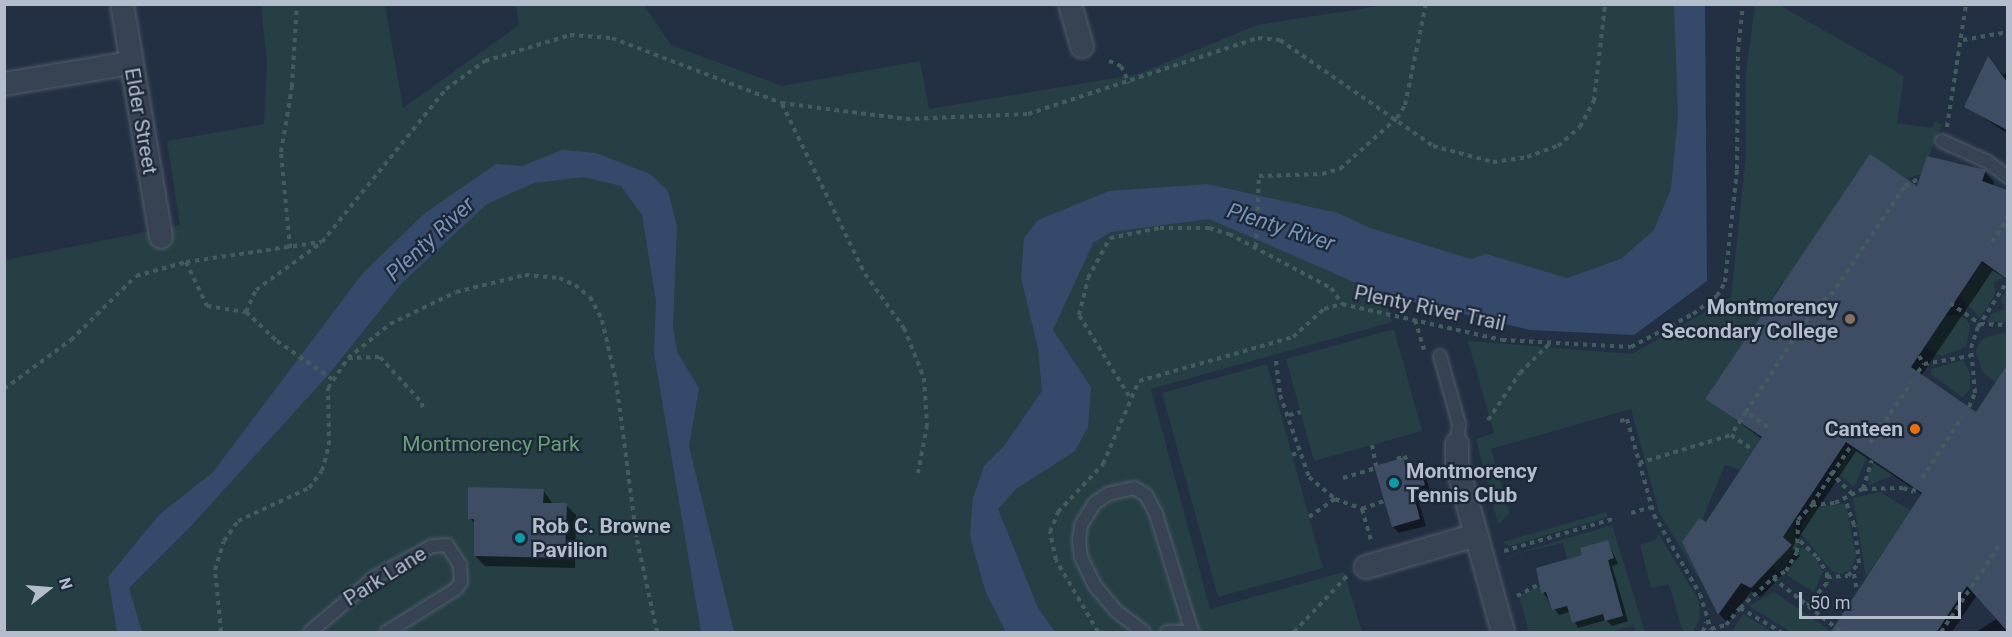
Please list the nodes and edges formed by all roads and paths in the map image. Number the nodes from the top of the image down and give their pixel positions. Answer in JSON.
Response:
{"nodes":[{"id":1,"x":122,"y":4,"type":"edge"},
{"id":2,"x":297,"y":4,"type":"edge"},
{"id":3,"x":1070,"y":4,"type":"edge"},
{"id":4,"x":1425,"y":4,"type":"edge"},
{"id":5,"x":1605,"y":4,"type":"edge"},
{"id":6,"x":1743,"y":4,"type":"edge"},
{"id":7,"x":1966,"y":4,"type":"edge"},
{"id":8,"x":2007,"y":32,"type":"edge"},
{"id":9,"x":1963,"y":40,"type":"junction"},
{"id":10,"x":1082,"y":46,"type":"dead end"},
{"id":11,"x":1109,"y":61,"type":"dead end"},
{"id":12,"x":132,"y":63,"type":"junction"},
{"id":13,"x":1129,"y":83,"type":"junction"},
{"id":14,"x":4,"y":84,"type":"edge"},
{"id":15,"x":781,"y":103,"type":"junction"},
{"id":16,"x":1397,"y":118,"type":"junction"},
{"id":17,"x":1944,"y":136,"type":"joint"},
{"id":18,"x":2007,"y":174,"type":"edge"},
{"id":19,"x":1920,"y":178,"type":"dead end"},
{"id":20,"x":2007,"y":218,"type":"edge"},
{"id":21,"x":161,"y":237,"type":"dead end"},
{"id":22,"x":322,"y":242,"type":"junction"},
{"id":23,"x":1992,"y":242,"type":"dead end"},
{"id":24,"x":1256,"y":247,"type":"junction"},
{"id":25,"x":290,"y":248,"type":"junction"},
{"id":26,"x":186,"y":262,"type":"junction"},
{"id":27,"x":2007,"y":280,"type":"edge"},
{"id":28,"x":1950,"y":303,"type":"dead end"},
{"id":29,"x":1342,"y":304,"type":"junction"},
{"id":30,"x":246,"y":312,"type":"junction"},
{"id":31,"x":1414,"y":319,"type":"junction"},
{"id":32,"x":1980,"y":324,"type":"junction"},
{"id":33,"x":2007,"y":325,"type":"edge"},
{"id":34,"x":1551,"y":343,"type":"junction"},
{"id":35,"x":1440,"y":356,"type":"dead end"},
{"id":36,"x":1919,"y":356,"type":"dead end"},
{"id":37,"x":1970,"y":356,"type":"junction"},
{"id":38,"x":348,"y":358,"type":"junction"},
{"id":39,"x":1427,"y":360,"type":"dead end"},
{"id":40,"x":1276,"y":361,"type":"dead end"},
{"id":41,"x":1924,"y":364,"type":"junction"},
{"id":42,"x":1918,"y":372,"type":"dead end"},
{"id":43,"x":332,"y":379,"type":"junction"},
{"id":44,"x":1911,"y":382,"type":"dead end"},
{"id":45,"x":4,"y":389,"type":"edge"},
{"id":46,"x":1129,"y":396,"type":"junction"},
{"id":47,"x":1969,"y":407,"type":"dead end"},
{"id":48,"x":423,"y":411,"type":"dead end"},
{"id":49,"x":1300,"y":412,"type":"dead end"},
{"id":50,"x":1746,"y":412,"type":"junction"},
{"id":51,"x":1290,"y":415,"type":"junction"},
{"id":52,"x":1962,"y":417,"type":"dead end"},
{"id":53,"x":1488,"y":420,"type":"dead end"},
{"id":54,"x":1620,"y":421,"type":"dead end"},
{"id":55,"x":1768,"y":427,"type":"dead end"},
{"id":56,"x":1731,"y":435,"type":"junction"},
{"id":57,"x":1870,"y":443,"type":"dead end"},
{"id":58,"x":1457,"y":444,"type":"joint"},
{"id":59,"x":1372,"y":445,"type":"dead end"},
{"id":60,"x":1851,"y":446,"type":"dead end"},
{"id":61,"x":1753,"y":450,"type":"dead end"},
{"id":62,"x":1299,"y":452,"type":"junction"},
{"id":63,"x":1292,"y":455,"type":"dead end"},
{"id":64,"x":1397,"y":459,"type":"dead end"},
{"id":65,"x":1872,"y":460,"type":"dead end"},
{"id":66,"x":1639,"y":463,"type":"junction"},
{"id":67,"x":1412,"y":467,"type":"dead end"},
{"id":68,"x":1830,"y":472,"type":"junction"},
{"id":69,"x":918,"y":473,"type":"dead end"},
{"id":70,"x":1343,"y":478,"type":"dead end"},
{"id":71,"x":1922,"y":478,"type":"dead end"},
{"id":72,"x":1916,"y":488,"type":"dead end"},
{"id":73,"x":1863,"y":489,"type":"junction"},
{"id":74,"x":1852,"y":494,"type":"junction"},
{"id":75,"x":1335,"y":499,"type":"junction"},
{"id":76,"x":1845,"y":499,"type":"junction"},
{"id":77,"x":1384,"y":501,"type":"dead end"},
{"id":78,"x":1812,"y":505,"type":"junction"},
{"id":79,"x":1652,"y":507,"type":"junction"},
{"id":80,"x":1362,"y":509,"type":"junction"},
{"id":81,"x":1631,"y":513,"type":"dead end"},
{"id":82,"x":1309,"y":518,"type":"dead end"},
{"id":83,"x":1612,"y":519,"type":"dead end"},
{"id":84,"x":1476,"y":535,"type":"junction"},
{"id":85,"x":1799,"y":541,"type":"junction"},
{"id":86,"x":1999,"y":546,"type":"dead end"},
{"id":87,"x":1504,"y":551,"type":"dead end"},
{"id":88,"x":1372,"y":565,"type":"junction"},
{"id":89,"x":1854,"y":573,"type":"junction"},
{"id":90,"x":1827,"y":577,"type":"junction"},
{"id":91,"x":1773,"y":578,"type":"junction"},
{"id":92,"x":1540,"y":584,"type":"dead end"},
{"id":93,"x":1857,"y":591,"type":"dead end"},
{"id":94,"x":1517,"y":596,"type":"dead end"},
{"id":95,"x":1807,"y":606,"type":"junction"},
{"id":96,"x":1740,"y":608,"type":"junction"},
{"id":97,"x":1706,"y":622,"type":"junction"},
{"id":98,"x":1726,"y":625,"type":"junction"},
{"id":99,"x":1193,"y":632,"type":"edge"},
{"id":100,"x":1840,"y":632,"type":"edge"},
{"id":101,"x":221,"y":633,"type":"edge"},
{"id":102,"x":310,"y":633,"type":"edge"},
{"id":103,"x":387,"y":633,"type":"edge"},
{"id":104,"x":657,"y":633,"type":"edge"},
{"id":105,"x":1098,"y":633,"type":"edge"},
{"id":106,"x":1144,"y":633,"type":"edge"},
{"id":107,"x":1167,"y":633,"type":"edge"},
{"id":108,"x":1294,"y":633,"type":"edge"},
{"id":109,"x":1503,"y":633,"type":"edge"},
{"id":110,"x":1703,"y":633,"type":"edge"},
{"id":111,"x":1724,"y":633,"type":"edge"},
{"id":112,"x":1780,"y":633,"type":"edge"},
{"id":113,"x":1941,"y":633,"type":"edge"}],
"edges":[{"from":1,"to":12,"type":"street","name":"Elder Street"},
{"from":2,"to":25,"type":"path"},
{"from":3,"to":10,"type":"street"},
{"from":4,"to":16,"type":"path"},
{"from":5,"to":16,"type":"path"},
{"from":6,"to":34,"type":"path","name":"Plenty River Trail"},
{"from":7,"to":9,"type":"path"},
{"from":8,"to":9,"type":"path"},
{"from":9,"to":17,"type":"path"},
{"from":11,"to":13,"type":"path"},
{"from":12,"to":14,"type":"street"},
{"from":12,"to":21,"type":"street","name":"Elder Street"},
{"from":13,"to":15,"type":"path"},
{"from":13,"to":16,"type":"path"},
{"from":15,"to":22,"type":"path"},
{"from":15,"to":69,"type":"path"},
{"from":16,"to":24,"type":"path"},
{"from":17,"to":18,"type":"lane"},
{"from":19,"to":50,"type":"path"},
{"from":20,"to":23,"type":"path"},
{"from":22,"to":25,"type":"path"},
{"from":22,"to":30,"type":"path"},
{"from":24,"to":29,"type":"path"},
{"from":24,"to":46,"type":"path"},
{"from":25,"to":26,"type":"path"},
{"from":26,"to":30,"type":"path"},
{"from":26,"to":45,"type":"path"},
{"from":27,"to":32,"type":"path"},
{"from":28,"to":32,"type":"path"},
{"from":29,"to":31,"type":"path","name":"Plenty River Trail"},
{"from":29,"to":46,"type":"path","name":"Plenty River Trail"},
{"from":30,"to":43,"type":"path"},
{"from":31,"to":34,"type":"path","name":"Plenty River Trail"},
{"from":31,"to":39,"type":"path"},
{"from":32,"to":33,"type":"path"},
{"from":32,"to":37,"type":"path"},
{"from":34,"to":53,"type":"path"},
{"from":35,"to":58,"type":"lane"},
{"from":36,"to":41,"type":"path"},
{"from":37,"to":41,"type":"path"},
{"from":37,"to":47,"type":"path"},
{"from":38,"to":43,"type":"path"},
{"from":38,"to":48,"type":"path"},
{"from":38,"to":104,"type":"path"},
{"from":40,"to":51,"type":"path"},
{"from":41,"to":42,"type":"path"},
{"from":43,"to":101,"type":"path"},
{"from":44,"to":57,"type":"path"},
{"from":46,"to":105,"type":"path","name":"Plenty River Trail"},
{"from":49,"to":51,"type":"path"},
{"from":50,"to":55,"type":"path"},
{"from":50,"to":56,"type":"path"},
{"from":51,"to":62,"type":"path"},
{"from":52,"to":71,"type":"path"},
{"from":54,"to":66,"type":"path"},
{"from":56,"to":61,"type":"path"},
{"from":56,"to":66,"type":"path"},
{"from":58,"to":84,"type":"street"},
{"from":59,"to":70,"type":"path"},
{"from":60,"to":68,"type":"path"},
{"from":62,"to":63,"type":"path"},
{"from":62,"to":75,"type":"path"},
{"from":64,"to":67,"type":"path"},
{"from":65,"to":73,"type":"path"},
{"from":66,"to":79,"type":"path"},
{"from":68,"to":74,"type":"path"},
{"from":68,"to":78,"type":"path"},
{"from":72,"to":73,"type":"path"},
{"from":73,"to":74,"type":"path"},
{"from":74,"to":76,"type":"path"},
{"from":75,"to":80,"type":"path"},
{"from":75,"to":82,"type":"path"},
{"from":76,"to":78,"type":"path"},
{"from":76,"to":89,"type":"path"},
{"from":77,"to":80,"type":"path"},
{"from":78,"to":85,"type":"path"},
{"from":79,"to":81,"type":"path"},
{"from":79,"to":97,"type":"path"},
{"from":80,"to":88,"type":"path"},
{"from":83,"to":87,"type":"path"},
{"from":84,"to":88,"type":"street"},
{"from":84,"to":109,"type":"street"},
{"from":85,"to":90,"type":"path"},
{"from":85,"to":91,"type":"path"},
{"from":86,"to":113,"type":"path"},
{"from":88,"to":108,"type":"path"},
{"from":89,"to":90,"type":"path"},
{"from":89,"to":93,"type":"path"},
{"from":90,"to":95,"type":"path"},
{"from":91,"to":95,"type":"path"},
{"from":91,"to":96,"type":"path"},
{"from":92,"to":94,"type":"path"},
{"from":95,"to":100,"type":"path"},
{"from":96,"to":98,"type":"path"},
{"from":96,"to":112,"type":"path"},
{"from":97,"to":98,"type":"path"},
{"from":97,"to":110,"type":"path"},
{"from":98,"to":111,"type":"path"},
{"from":99,"to":106,"type":"lane"},
{"from":99,"to":107,"type":"lane"},
{"from":102,"to":103,"type":"lane","name":"Park Lane"}]}
